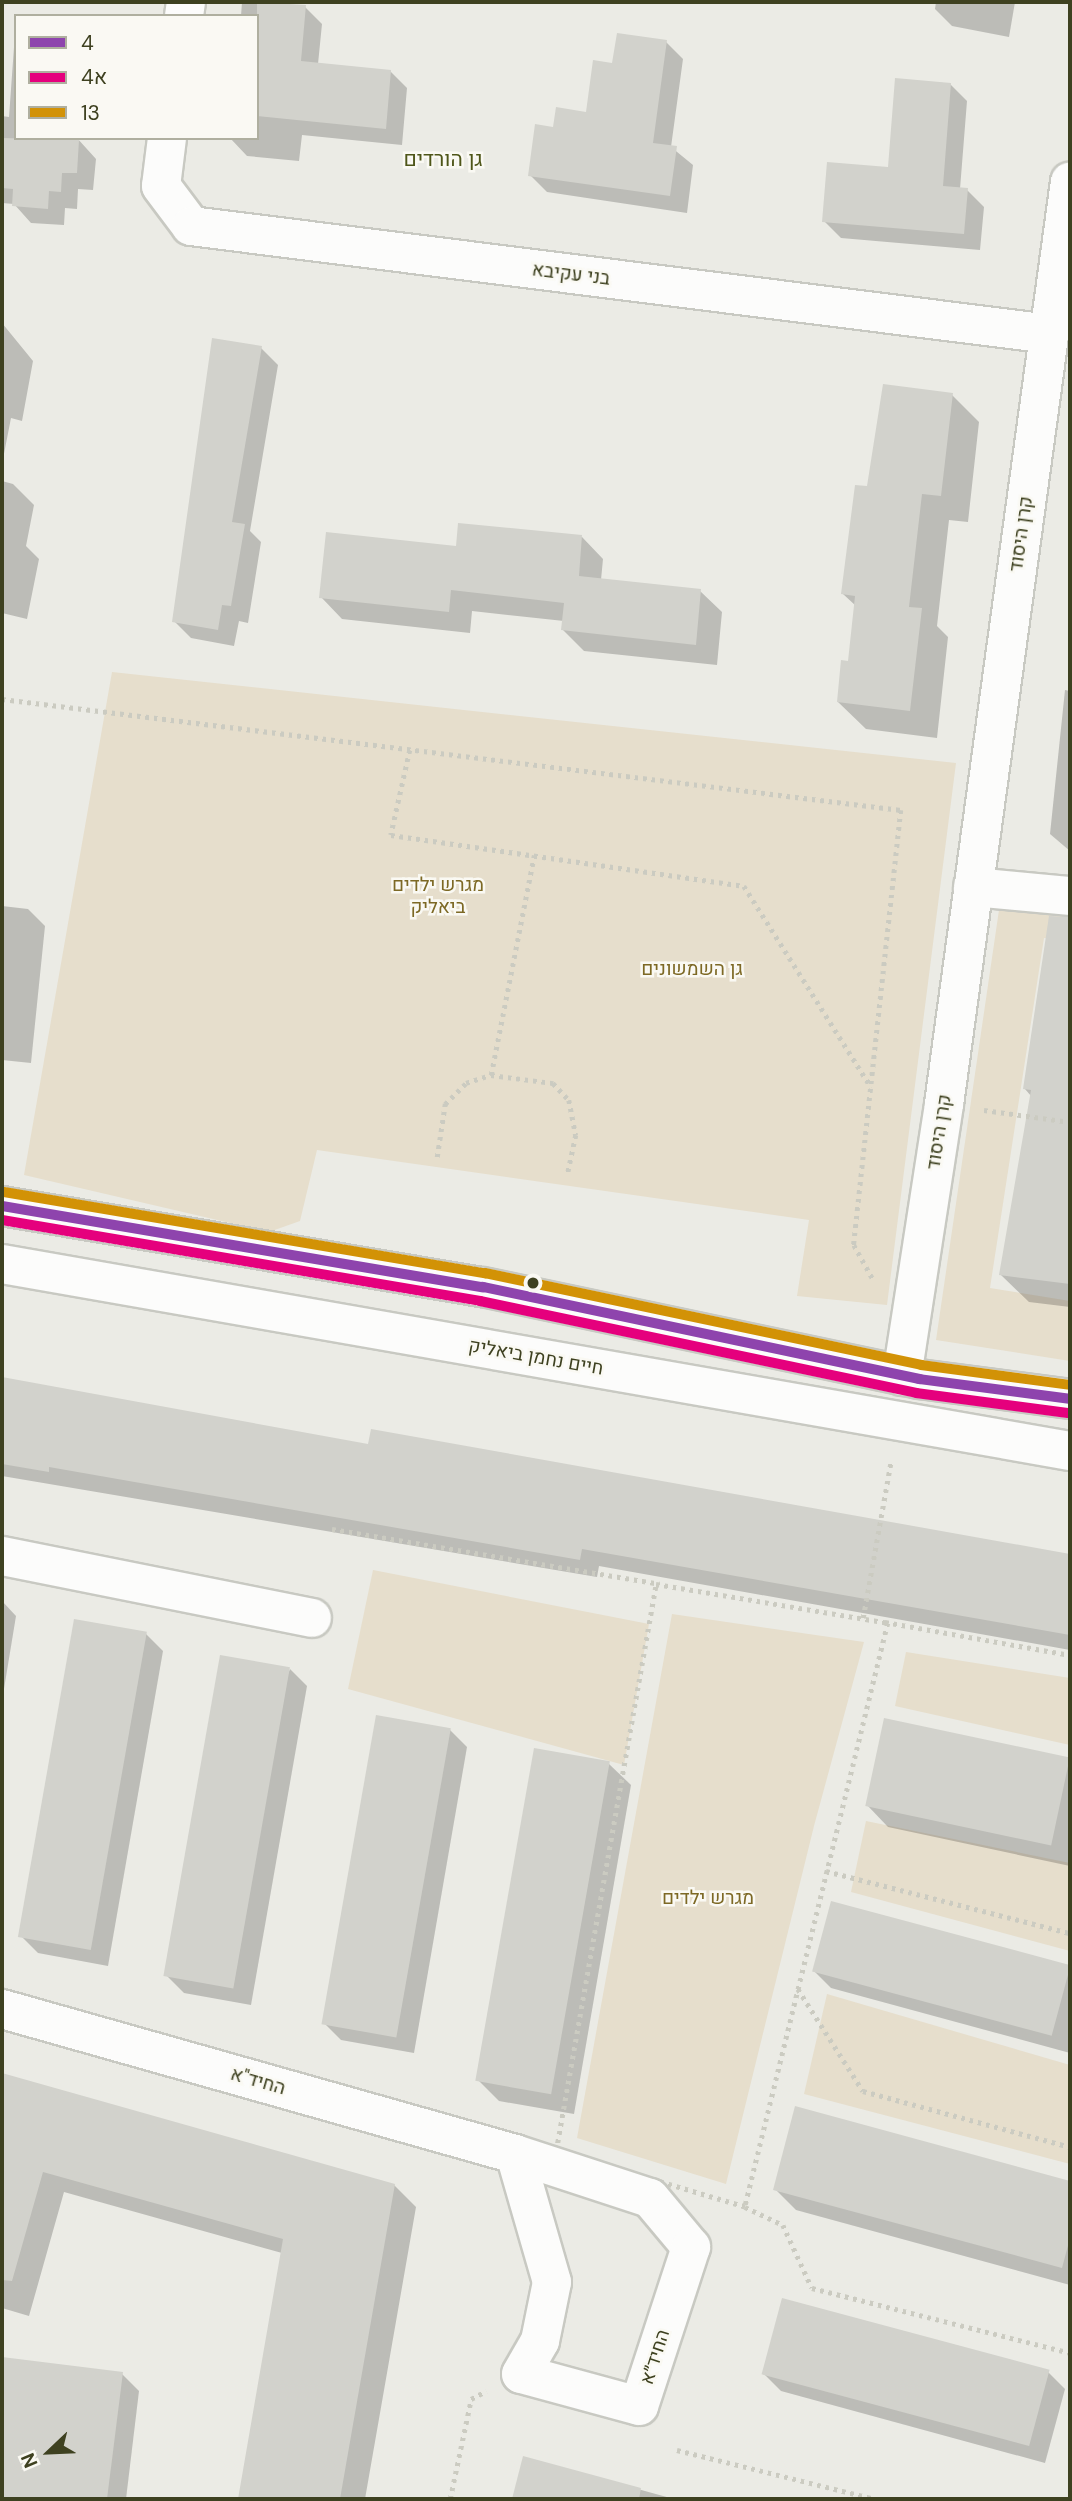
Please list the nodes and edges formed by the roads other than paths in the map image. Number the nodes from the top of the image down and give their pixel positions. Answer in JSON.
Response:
{"nodes":[{"id":1,"x":167,"y":140,"type":"edge"},
{"id":2,"x":1070,"y":182,"type":"edge"},
{"id":3,"x":1065,"y":258,"type":"edge"},
{"id":4,"x":1049,"y":334,"type":"junction"},
{"id":5,"x":973,"y":887,"type":"junction"},
{"id":6,"x":1070,"y":896,"type":"edge"},
{"id":7,"x":2,"y":1206,"type":"edge"},
{"id":8,"x":2,"y":1264,"type":"edge"},
{"id":9,"x":902,"y":1376,"type":"junction"},
{"id":10,"x":1070,"y":1399,"type":"edge"},
{"id":11,"x":1070,"y":1451,"type":"edge"},
{"id":12,"x":2,"y":1556,"type":"edge"},
{"id":13,"x":312,"y":1618,"type":"dead end"},
{"id":14,"x":2,"y":2009,"type":"edge"},
{"id":15,"x":515,"y":2154,"type":"junction"}],
"edges":[{"from":1,"to":4,"type":"street","name":"בני עקיבא"},
{"from":2,"to":3,"type":"street","name":"קרן היסוד"},
{"from":3,"to":4,"type":"street","name":"קרן היסוד"},
{"from":4,"to":5,"type":"street","name":"קרן היסוד"},
{"from":5,"to":6,"type":"street"},
{"from":5,"to":9,"type":"street","name":"קרן היסוד"},
{"from":7,"to":9,"type":"street"},
{"from":8,"to":11,"type":"street","name":"חיים נחמן ביאליק"},
{"from":9,"to":10,"type":"street"},
{"from":12,"to":13,"type":"street"},
{"from":14,"to":15,"type":"street","name":"החיד\"א"},
{"from":15,"to":15,"type":"street","name":"החיד״א"}]}
